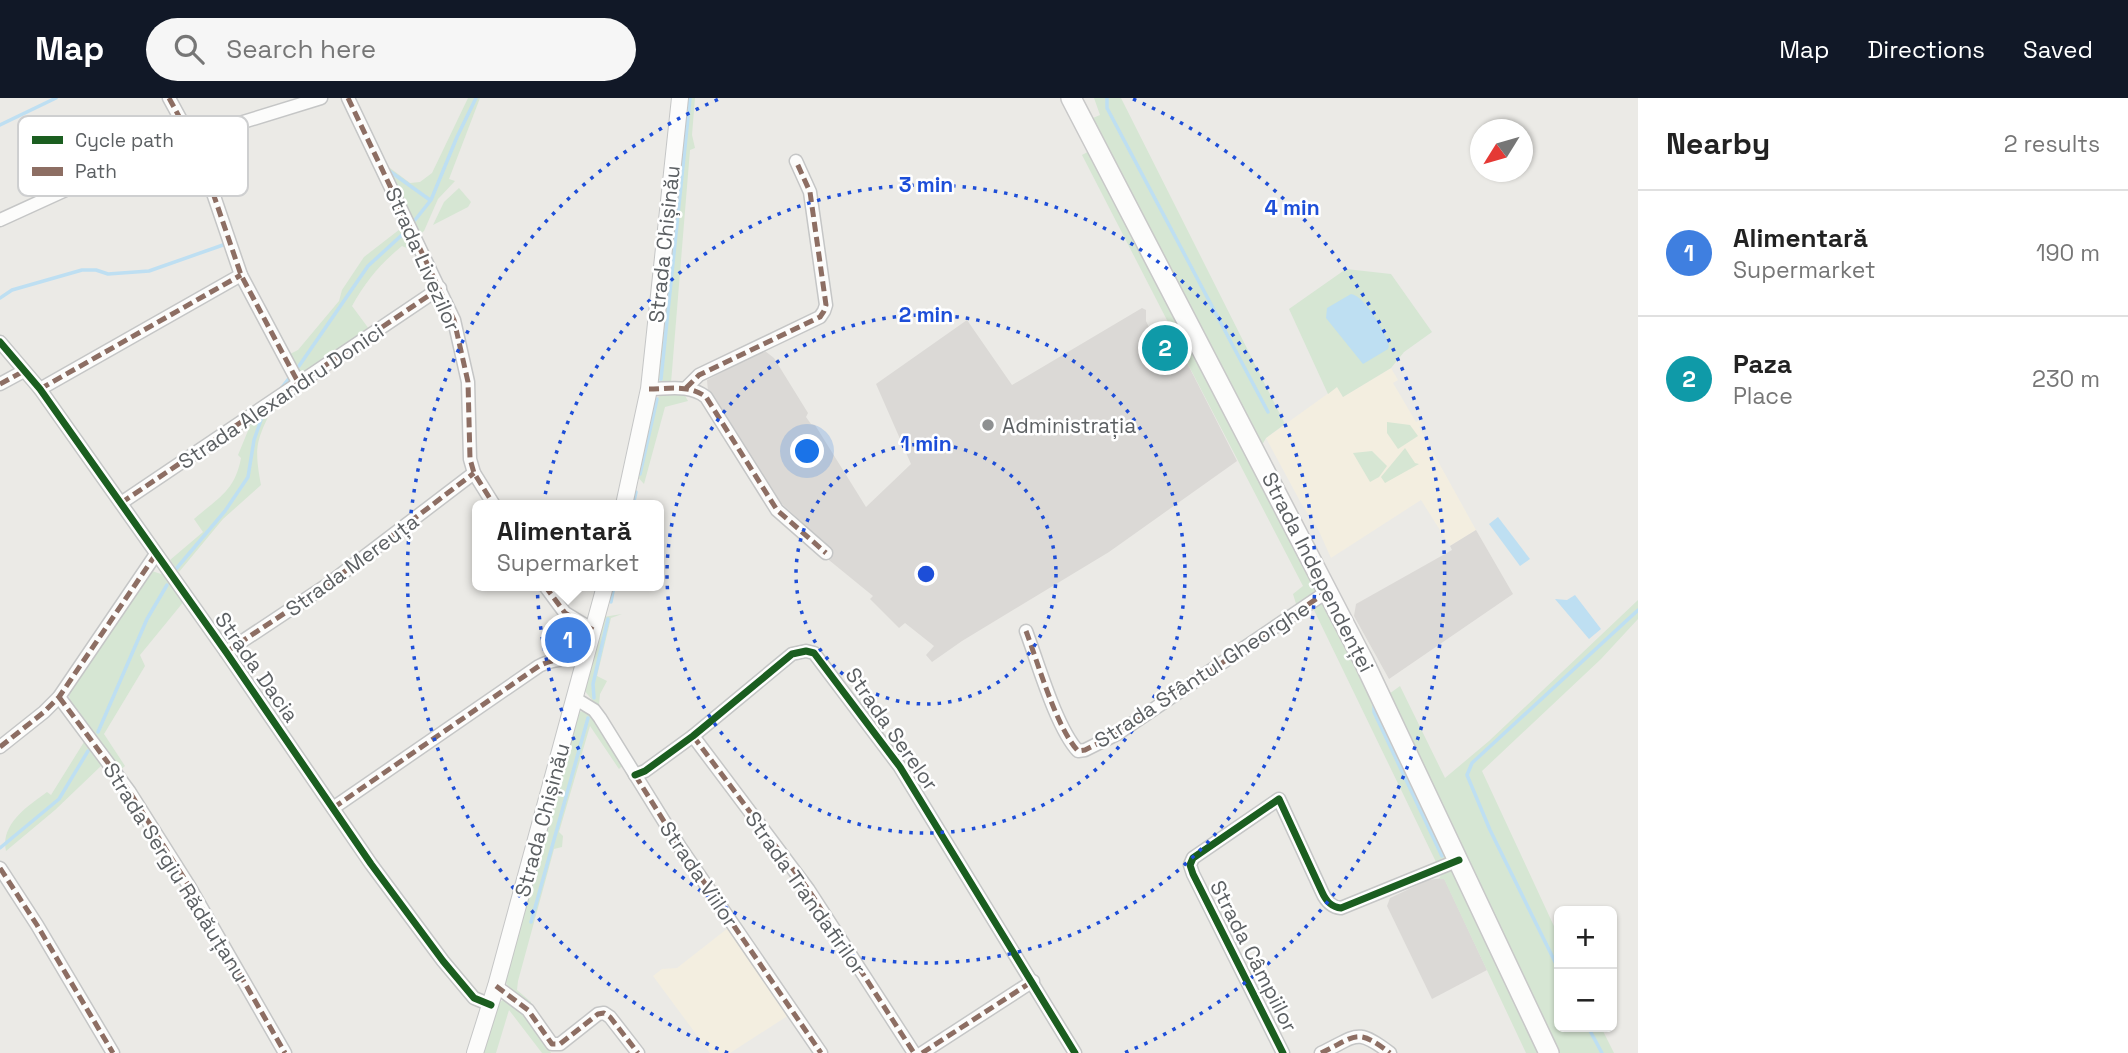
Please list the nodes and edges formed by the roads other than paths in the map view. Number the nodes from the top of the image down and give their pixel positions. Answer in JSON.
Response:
{"nodes":[{"id":1,"x":169,"y":98,"type":"edge"},
{"id":2,"x":321,"y":98,"type":"edge"},
{"id":3,"x":348,"y":98,"type":"edge"},
{"id":4,"x":680,"y":98,"type":"edge"},
{"id":5,"x":1071,"y":98,"type":"edge"},
{"id":6,"x":179,"y":116,"type":"edge"},
{"id":7,"x":248,"y":120,"type":"edge"},
{"id":8,"x":796,"y":161,"type":"dead end"},
{"id":9,"x":53,"y":196,"type":"edge"},
{"id":10,"x":214,"y":196,"type":"edge"},
{"id":11,"x":0,"y":220,"type":"edge"},
{"id":12,"x":241,"y":275,"type":"junction"},
{"id":13,"x":440,"y":288,"type":"junction"},
{"id":14,"x":0,"y":342,"type":"edge"},
{"id":15,"x":24,"y":371,"type":"junction"},
{"id":16,"x":0,"y":384,"type":"edge"},
{"id":17,"x":299,"y":384,"type":"junction"},
{"id":18,"x":686,"y":388,"type":"junction"},
{"id":19,"x":40,"y":389,"type":"junction"},
{"id":20,"x":649,"y":389,"type":"junction"},
{"id":21,"x":474,"y":473,"type":"junction"},
{"id":22,"x":491,"y":500,"type":"edge"},
{"id":23,"x":625,"y":500,"type":"edge"},
{"id":24,"x":121,"y":503,"type":"junction"},
{"id":25,"x":826,"y":553,"type":"dead end"},
{"id":26,"x":156,"y":554,"type":"junction"},
{"id":27,"x":549,"y":591,"type":"edge"},
{"id":28,"x":604,"y":591,"type":"edge"},
{"id":29,"x":1328,"y":591,"type":"junction"},
{"id":30,"x":593,"y":630,"type":"junction"},
{"id":31,"x":1026,"y":631,"type":"dead end"},
{"id":32,"x":226,"y":652,"type":"junction"},
{"id":33,"x":584,"y":660,"type":"junction"},
{"id":34,"x":58,"y":697,"type":"junction"},
{"id":35,"x":576,"y":699,"type":"junction"},
{"id":36,"x":693,"y":736,"type":"junction"},
{"id":37,"x":0,"y":747,"type":"edge"},
{"id":38,"x":635,"y":775,"type":"junction"},
{"id":39,"x":333,"y":808,"type":"junction"},
{"id":40,"x":1459,"y":860,"type":"junction"},
{"id":41,"x":0,"y":867,"type":"edge"},
{"id":42,"x":1033,"y":981,"type":"junction"},
{"id":43,"x":496,"y":986,"type":"junction"},
{"id":44,"x":491,"y":1005,"type":"junction"},
{"id":45,"x":113,"y":1053,"type":"edge"},
{"id":46,"x":285,"y":1053,"type":"edge"},
{"id":47,"x":475,"y":1053,"type":"edge"},
{"id":48,"x":638,"y":1053,"type":"edge"},
{"id":49,"x":821,"y":1053,"type":"edge"},
{"id":50,"x":914,"y":1053,"type":"edge"},
{"id":51,"x":922,"y":1053,"type":"edge"},
{"id":52,"x":1075,"y":1053,"type":"edge"},
{"id":53,"x":1283,"y":1053,"type":"edge"},
{"id":54,"x":1321,"y":1053,"type":"edge"},
{"id":55,"x":1390,"y":1053,"type":"edge"},
{"id":56,"x":1549,"y":1053,"type":"edge"}],
"edges":[{"from":1,"to":6,"type":"street"},
{"from":2,"to":7,"type":"street"},
{"from":3,"to":13,"type":"street","name":"Strada Livezilor"},
{"from":4,"to":20,"type":"street","name":"Strada Chișinău"},
{"from":5,"to":29,"type":"main road","name":"Strada Independenței"},
{"from":8,"to":18,"type":"street"},
{"from":9,"to":11,"type":"street"},
{"from":10,"to":12,"type":"street"},
{"from":12,"to":17,"type":"street"},
{"from":12,"to":19,"type":"street"},
{"from":13,"to":17,"type":"street","name":"Strada Alexandru Donici"},
{"from":13,"to":21,"type":"street","name":"Strada Livezilor"},
{"from":14,"to":15,"type":"street","name":"Strada Dacia"},
{"from":15,"to":16,"type":"street"},
{"from":15,"to":19,"type":"street","name":"Strada Dacia"},
{"from":17,"to":24,"type":"street","name":"Strada Alexandru Donici"},
{"from":18,"to":20,"type":"street"},
{"from":18,"to":25,"type":"street"},
{"from":19,"to":24,"type":"street","name":"Strada Dacia"},
{"from":20,"to":23,"type":"street","name":"Strada Chișinău"},
{"from":21,"to":22,"type":"street","name":"Strada Livezilor"},
{"from":21,"to":32,"type":"street","name":"Strada Mereuța"},
{"from":24,"to":26,"type":"street","name":"Strada Dacia"},
{"from":26,"to":32,"type":"street","name":"Strada Dacia"},
{"from":26,"to":34,"type":"street"},
{"from":27,"to":30,"type":"street"},
{"from":28,"to":30,"type":"street","name":"Strada Chișinău"},
{"from":29,"to":31,"type":"street","name":"Strada Sfântul Gheorghe"},
{"from":29,"to":40,"type":"main road","name":"Strada Independenței"},
{"from":30,"to":33,"type":"street","name":"Strada Chișinău"},
{"from":32,"to":39,"type":"street","name":"Strada Dacia"},
{"from":33,"to":35,"type":"street","name":"Strada Chișinău"},
{"from":33,"to":39,"type":"street"},
{"from":34,"to":37,"type":"street"},
{"from":34,"to":46,"type":"street","name":"Strada Sergiu Rădăuțanu"},
{"from":35,"to":38,"type":"street","name":"Strada Viilor"},
{"from":35,"to":43,"type":"street","name":"Strada Chișinău"},
{"from":36,"to":38,"type":"street","name":"Strada Serelor"},
{"from":36,"to":42,"type":"street","name":"Strada Serelor"},
{"from":36,"to":50,"type":"street","name":"Strada Trandafirilor"},
{"from":38,"to":49,"type":"street","name":"Strada Viilor"},
{"from":39,"to":44,"type":"street","name":"Strada Dacia"},
{"from":40,"to":53,"type":"street","name":"Strada Câmpiilor"},
{"from":40,"to":56,"type":"main road","name":"Strada Independenței"},
{"from":41,"to":45,"type":"street"},
{"from":42,"to":51,"type":"street"},
{"from":42,"to":52,"type":"street","name":"Strada Serelor"},
{"from":43,"to":44,"type":"street","name":"Strada Chișinău"},
{"from":43,"to":48,"type":"street"},
{"from":44,"to":47,"type":"street","name":"Strada Chișinău"},
{"from":54,"to":55,"type":"street"}]}
